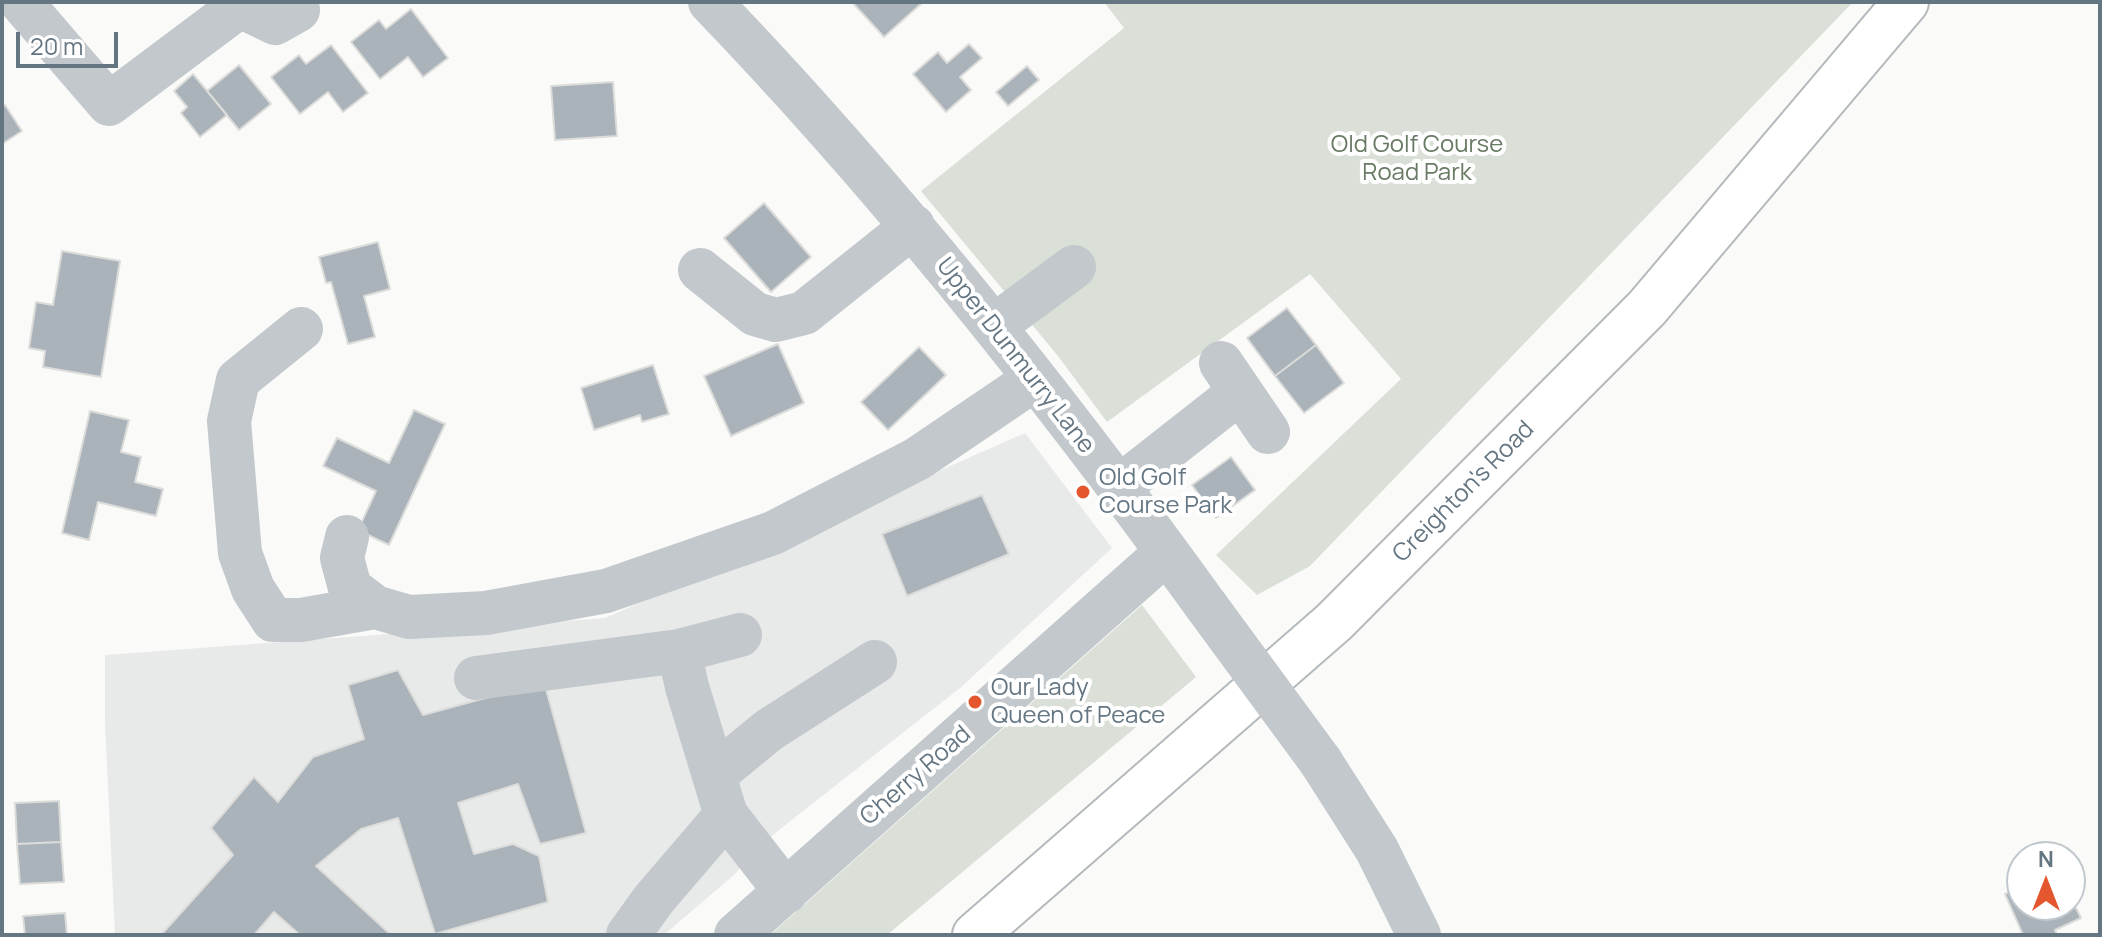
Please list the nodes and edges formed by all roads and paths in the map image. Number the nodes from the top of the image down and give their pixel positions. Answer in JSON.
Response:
{"nodes":[{"id":1,"x":21,"y":2,"type":"edge"},
{"id":2,"x":710,"y":2,"type":"edge"},
{"id":3,"x":1906,"y":2,"type":"edge"},
{"id":4,"x":298,"y":10,"type":"dead end"},
{"id":5,"x":913,"y":226,"type":"junction"},
{"id":6,"x":1074,"y":267,"type":"dead end"},
{"id":7,"x":700,"y":270,"type":"dead end"},
{"id":8,"x":994,"y":326,"type":"junction"},
{"id":9,"x":301,"y":329,"type":"dead end"},
{"id":10,"x":1035,"y":379,"type":"junction"},
{"id":11,"x":1268,"y":432,"type":"dead end"},
{"id":12,"x":1119,"y":487,"type":"junction"},
{"id":13,"x":347,"y":537,"type":"dead end"},
{"id":14,"x":1167,"y":552,"type":"junction"},
{"id":15,"x":375,"y":607,"type":"junction"},
{"id":16,"x":740,"y":635,"type":"dead end"},
{"id":17,"x":679,"y":651,"type":"junction"},
{"id":18,"x":875,"y":662,"type":"dead end"},
{"id":19,"x":476,"y":678,"type":"dead end"},
{"id":20,"x":720,"y":795,"type":"junction"},
{"id":21,"x":786,"y":892,"type":"junction"},
{"id":22,"x":628,"y":935,"type":"edge"},
{"id":23,"x":736,"y":935,"type":"edge"},
{"id":24,"x":975,"y":935,"type":"edge"},
{"id":25,"x":1419,"y":935,"type":"edge"}],
"edges":[{"from":1,"to":4,"type":"street"},
{"from":2,"to":5,"type":"street","name":"Upper Dunmurry Lane"},
{"from":3,"to":24,"type":"highway","name":"Creighton's Road"},
{"from":5,"to":7,"type":"street"},
{"from":5,"to":8,"type":"street","name":"Upper Dunmurry Lane"},
{"from":6,"to":8,"type":"street"},
{"from":8,"to":10,"type":"street","name":"Upper Dunmurry Lane"},
{"from":9,"to":15,"type":"street"},
{"from":10,"to":12,"type":"street","name":"Upper Dunmurry Lane"},
{"from":10,"to":15,"type":"street"},
{"from":11,"to":12,"type":"street"},
{"from":12,"to":14,"type":"street","name":"Upper Dunmurry Lane"},
{"from":13,"to":15,"type":"street"},
{"from":14,"to":21,"type":"street","name":"Cherry Road"},
{"from":14,"to":25,"type":"street","name":"Upper Dunmurry Lane","bridge":true},
{"from":16,"to":17,"type":"street"},
{"from":17,"to":19,"type":"street"},
{"from":17,"to":20,"type":"street"},
{"from":18,"to":20,"type":"street"},
{"from":20,"to":21,"type":"street"},
{"from":20,"to":22,"type":"street"},
{"from":21,"to":23,"type":"street","name":"Cherry Road"}]}
